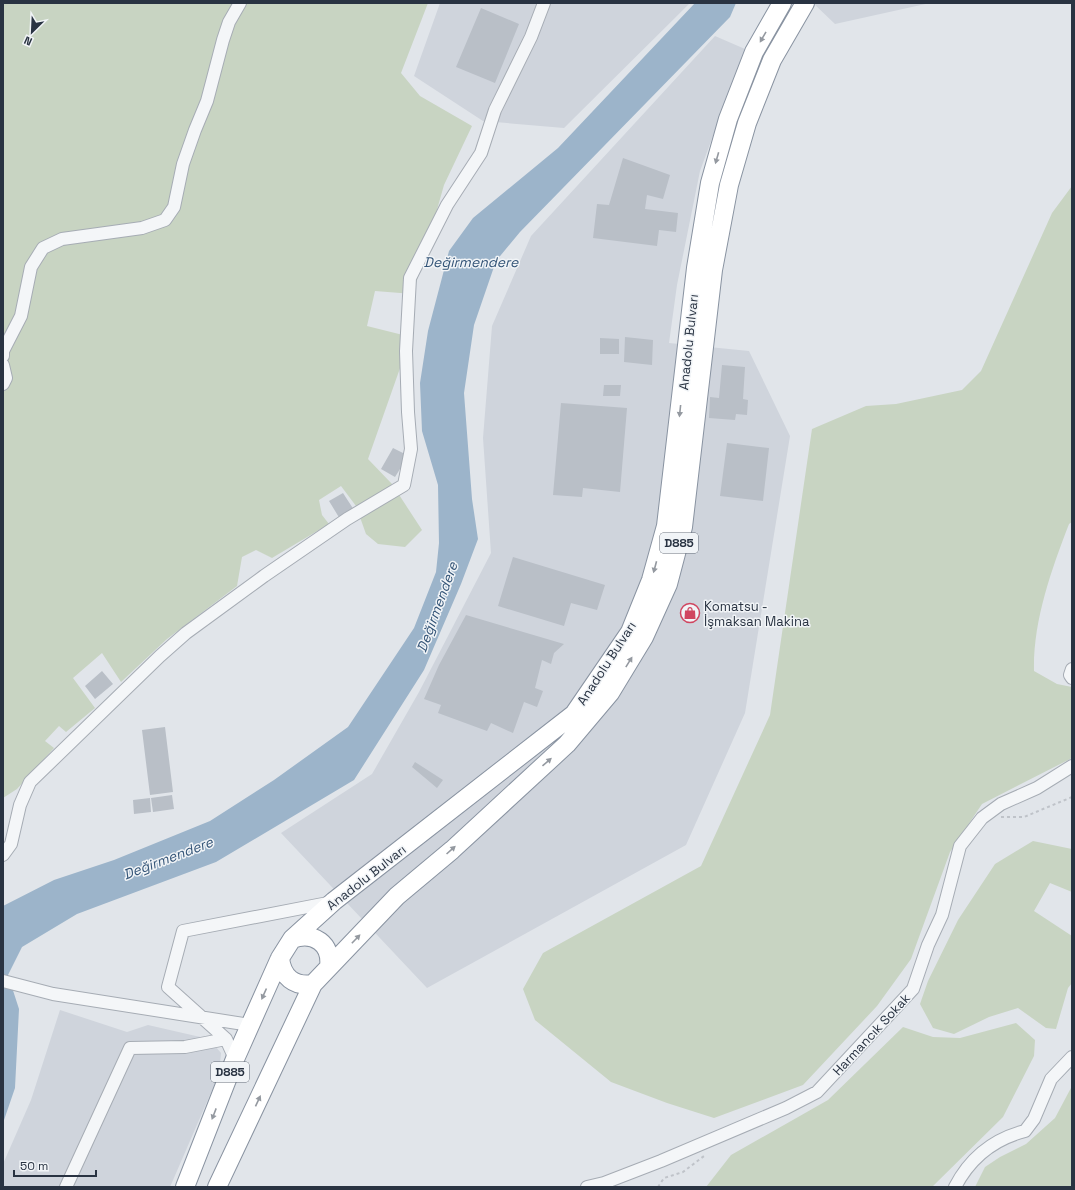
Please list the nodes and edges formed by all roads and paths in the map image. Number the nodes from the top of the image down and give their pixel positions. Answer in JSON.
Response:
{"nodes":[{"id":1,"x":240,"y":3,"type":"edge"},
{"id":2,"x":544,"y":3,"type":"edge"},
{"id":3,"x":782,"y":3,"type":"edge"},
{"id":4,"x":805,"y":3,"type":"edge"},
{"id":5,"x":3,"y":356,"type":"edge"},
{"id":6,"x":3,"y":365,"type":"edge"},
{"id":7,"x":3,"y":384,"type":"edge"},
{"id":8,"x":1072,"y":669,"type":"edge"},
{"id":9,"x":1072,"y":678,"type":"edge"},
{"id":10,"x":1072,"y":766,"type":"edge"},
{"id":11,"x":1072,"y":797,"type":"edge"},
{"id":12,"x":982,"y":818,"type":"junction"},
{"id":13,"x":3,"y":855,"type":"edge"},
{"id":14,"x":334,"y":901,"type":"junction"},
{"id":15,"x":292,"y":939,"type":"junction"},
{"id":16,"x":280,"y":958,"type":"junction"},
{"id":17,"x":329,"y":967,"type":"junction"},
{"id":18,"x":3,"y":981,"type":"edge"},
{"id":19,"x":313,"y":984,"type":"junction"},
{"id":20,"x":204,"y":1019,"type":"junction"},
{"id":21,"x":250,"y":1025,"type":"junction"},
{"id":22,"x":226,"y":1039,"type":"junction"},
{"id":23,"x":1072,"y":1057,"type":"edge"},
{"id":24,"x":235,"y":1059,"type":"junction"},
{"id":25,"x":708,"y":1141,"type":"junction"},
{"id":26,"x":66,"y":1187,"type":"edge"},
{"id":27,"x":186,"y":1187,"type":"edge"},
{"id":28,"x":217,"y":1187,"type":"edge"},
{"id":29,"x":587,"y":1187,"type":"edge"},
{"id":30,"x":658,"y":1187,"type":"edge"},
{"id":31,"x":956,"y":1187,"type":"edge"}],
"edges":[{"from":1,"to":5,"type":"street"},
{"from":2,"to":13,"type":"street"},
{"from":3,"to":14,"type":"highway","name":"Anadolu Bulvarı","number":"D885","one_way":true},
{"from":17,"to":4,"type":"highway","name":"Anadolu Bulvarı","number":"D885","one_way":true},
{"from":6,"to":7,"type":"street"},
{"from":8,"to":9,"type":"street"},
{"from":10,"to":12,"type":"street","name":"Harmancık Sokak"},
{"from":11,"to":12,"type":"path"},
{"from":12,"to":25,"type":"street","name":"Harmancık Sokak"},
{"from":14,"to":15,"type":"highway","name":"Anadolu Bulvarı","number":"D885"},
{"from":14,"to":20,"type":"street"},
{"from":15,"to":16,"type":"highway","name":"Anadolu Bulvarı"},
{"from":15,"to":17,"type":"highway"},
{"from":16,"to":19,"type":"highway"},
{"from":16,"to":21,"type":"highway","name":"Anadolu Bulvarı","number":"D885","one_way":true},
{"from":17,"to":19,"type":"highway","name":"Anadolu Bulvarı"},
{"from":18,"to":20,"type":"street"},
{"from":28,"to":19,"type":"highway","name":"Anadolu Bulvarı","number":"D885","one_way":true},
{"from":20,"to":21,"type":"street"},
{"from":20,"to":22,"type":"street"},
{"from":21,"to":24,"type":"highway","name":"Anadolu Bulvarı","number":"D885"},
{"from":22,"to":24,"type":"street"},
{"from":22,"to":26,"type":"street"},
{"from":23,"to":31,"type":"street"},
{"from":24,"to":27,"type":"highway","name":"Anadolu Bulvarı","number":"D885","one_way":true},
{"from":25,"to":29,"type":"street","name":"Harmancık Sokak"},
{"from":25,"to":30,"type":"path"}]}
